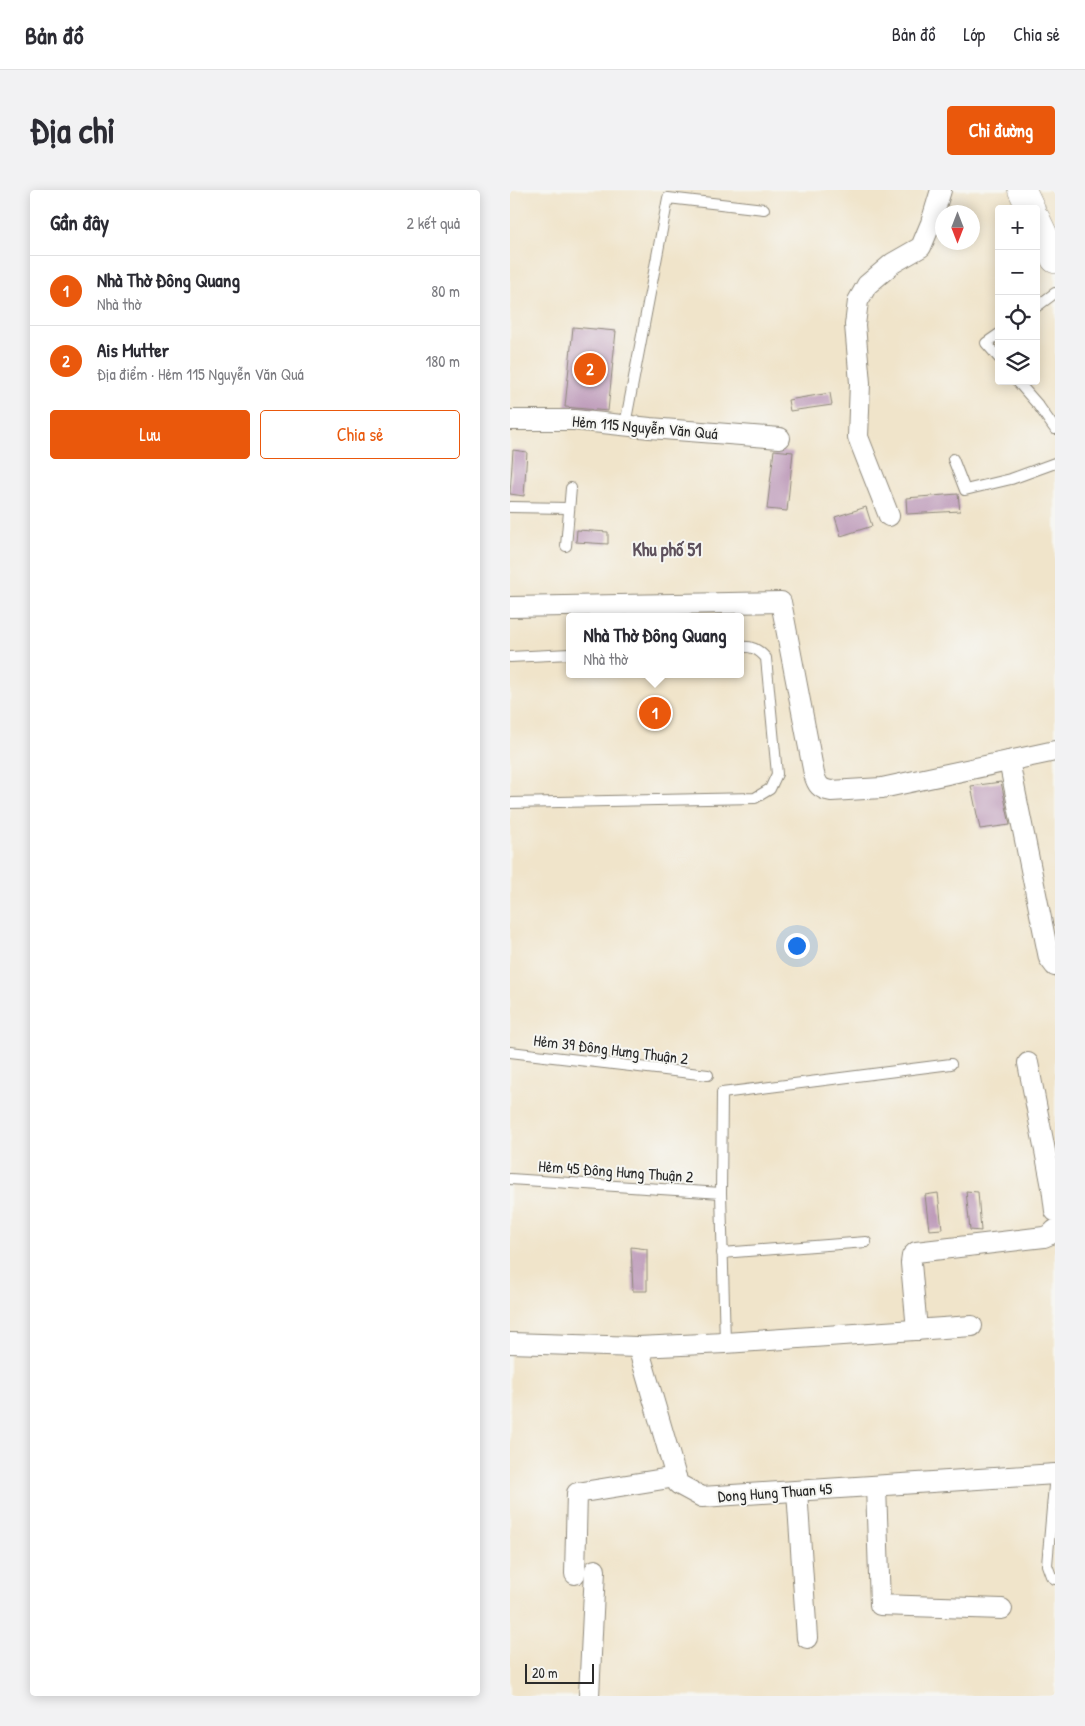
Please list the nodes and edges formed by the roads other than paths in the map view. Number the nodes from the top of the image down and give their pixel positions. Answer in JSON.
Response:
{"nodes":[{"id":1,"x":941,"y":190,"type":"edge"},
{"id":2,"x":1022,"y":190,"type":"edge"},
{"id":3,"x":1029,"y":205,"type":"edge"},
{"id":4,"x":764,"y":209,"type":"dead end"},
{"id":5,"x":1040,"y":227,"type":"edge"},
{"id":6,"x":1055,"y":259,"type":"edge"},
{"id":7,"x":1055,"y":293,"type":"edge"},
{"id":8,"x":1040,"y":304,"type":"edge"},
{"id":9,"x":995,"y":337,"type":"edge"},
{"id":10,"x":995,"y":353,"type":"edge"},
{"id":11,"x":1020,"y":385,"type":"edge"},
{"id":12,"x":510,"y":420,"type":"edge"},
{"id":13,"x":625,"y":424,"type":"junction"},
{"id":14,"x":1055,"y":429,"type":"edge"},
{"id":15,"x":780,"y":438,"type":"dead end"},
{"id":16,"x":953,"y":458,"type":"dead end"},
{"id":17,"x":1055,"y":463,"type":"edge"},
{"id":18,"x":571,"y":488,"type":"dead end"},
{"id":19,"x":510,"y":507,"type":"edge"},
{"id":20,"x":568,"y":508,"type":"junction"},
{"id":21,"x":889,"y":516,"type":"dead end"},
{"id":22,"x":566,"y":546,"type":"dead end"},
{"id":23,"x":510,"y":607,"type":"edge"},
{"id":24,"x":744,"y":646,"type":"edge"},
{"id":25,"x":566,"y":654,"type":"edge"},
{"id":26,"x":510,"y":657,"type":"edge"},
{"id":27,"x":1055,"y":751,"type":"edge"},
{"id":28,"x":1009,"y":761,"type":"junction"},
{"id":29,"x":510,"y":803,"type":"edge"},
{"id":30,"x":1055,"y":966,"type":"edge"},
{"id":31,"x":510,"y":1052,"type":"edge"},
{"id":32,"x":1028,"y":1063,"type":"dead end"},
{"id":33,"x":951,"y":1064,"type":"dead end"},
{"id":34,"x":708,"y":1075,"type":"dead end"},
{"id":35,"x":510,"y":1179,"type":"edge"},
{"id":36,"x":1054,"y":1187,"type":"edge"},
{"id":37,"x":721,"y":1193,"type":"junction"},
{"id":38,"x":1055,"y":1211,"type":"edge"},
{"id":39,"x":1055,"y":1230,"type":"edge"},
{"id":40,"x":866,"y":1242,"type":"dead end"},
{"id":41,"x":722,"y":1252,"type":"junction"},
{"id":42,"x":972,"y":1326,"type":"dead end"},
{"id":43,"x":917,"y":1330,"type":"junction"},
{"id":44,"x":725,"y":1343,"type":"junction"},
{"id":45,"x":510,"y":1344,"type":"edge"},
{"id":46,"x":638,"y":1347,"type":"junction"},
{"id":47,"x":1055,"y":1474,"type":"edge"},
{"id":48,"x":676,"y":1477,"type":"junction"},
{"id":49,"x":876,"y":1486,"type":"junction"},
{"id":50,"x":797,"y":1491,"type":"junction"},
{"id":51,"x":595,"y":1570,"type":"dead end"},
{"id":52,"x":575,"y":1574,"type":"dead end"},
{"id":53,"x":1055,"y":1579,"type":"edge"},
{"id":54,"x":1002,"y":1609,"type":"dead end"},
{"id":55,"x":807,"y":1638,"type":"dead end"},
{"id":56,"x":589,"y":1696,"type":"edge"}],
"edges":[{"from":1,"to":21,"type":"street"},
{"from":2,"to":3,"type":"street"},
{"from":4,"to":13,"type":"lane"},
{"from":5,"to":6,"type":"street"},
{"from":7,"to":8,"type":"lane"},
{"from":9,"to":10,"type":"lane"},
{"from":11,"to":14,"type":"lane"},
{"from":12,"to":13,"type":"street","name":"Hẻm 115 Nguyễn Văn Quá"},
{"from":13,"to":15,"type":"street","name":"Hẻm 115 Nguyễn Văn Quá"},
{"from":16,"to":17,"type":"lane"},
{"from":18,"to":20,"type":"lane"},
{"from":19,"to":20,"type":"lane"},
{"from":20,"to":22,"type":"lane"},
{"from":23,"to":28,"type":"street"},
{"from":24,"to":29,"type":"lane"},
{"from":25,"to":26,"type":"lane"},
{"from":27,"to":28,"type":"street"},
{"from":28,"to":30,"type":"street"},
{"from":31,"to":34,"type":"lane","name":"Hẻm 39 Đông Hưng Thuận 2"},
{"from":32,"to":36,"type":"street"},
{"from":33,"to":37,"type":"lane"},
{"from":35,"to":37,"type":"lane","name":"Hẻm 45 Đông Hưng Thuận 2"},
{"from":36,"to":38,"type":"street"},
{"from":37,"to":41,"type":"lane"},
{"from":39,"to":43,"type":"street"},
{"from":40,"to":41,"type":"lane"},
{"from":41,"to":44,"type":"lane"},
{"from":42,"to":43,"type":"street"},
{"from":43,"to":44,"type":"street"},
{"from":44,"to":46,"type":"street"},
{"from":45,"to":46,"type":"street"},
{"from":46,"to":48,"type":"street"},
{"from":47,"to":49,"type":"street","name":"Dong Hung Thuan 45"},
{"from":47,"to":53,"type":"lane"},
{"from":48,"to":50,"type":"street","name":"Dong Hung Thuan 45"},
{"from":48,"to":52,"type":"street"},
{"from":49,"to":50,"type":"street","name":"Dong Hung Thuan 45"},
{"from":49,"to":54,"type":"street"},
{"from":50,"to":55,"type":"street"},
{"from":51,"to":56,"type":"street"}]}
